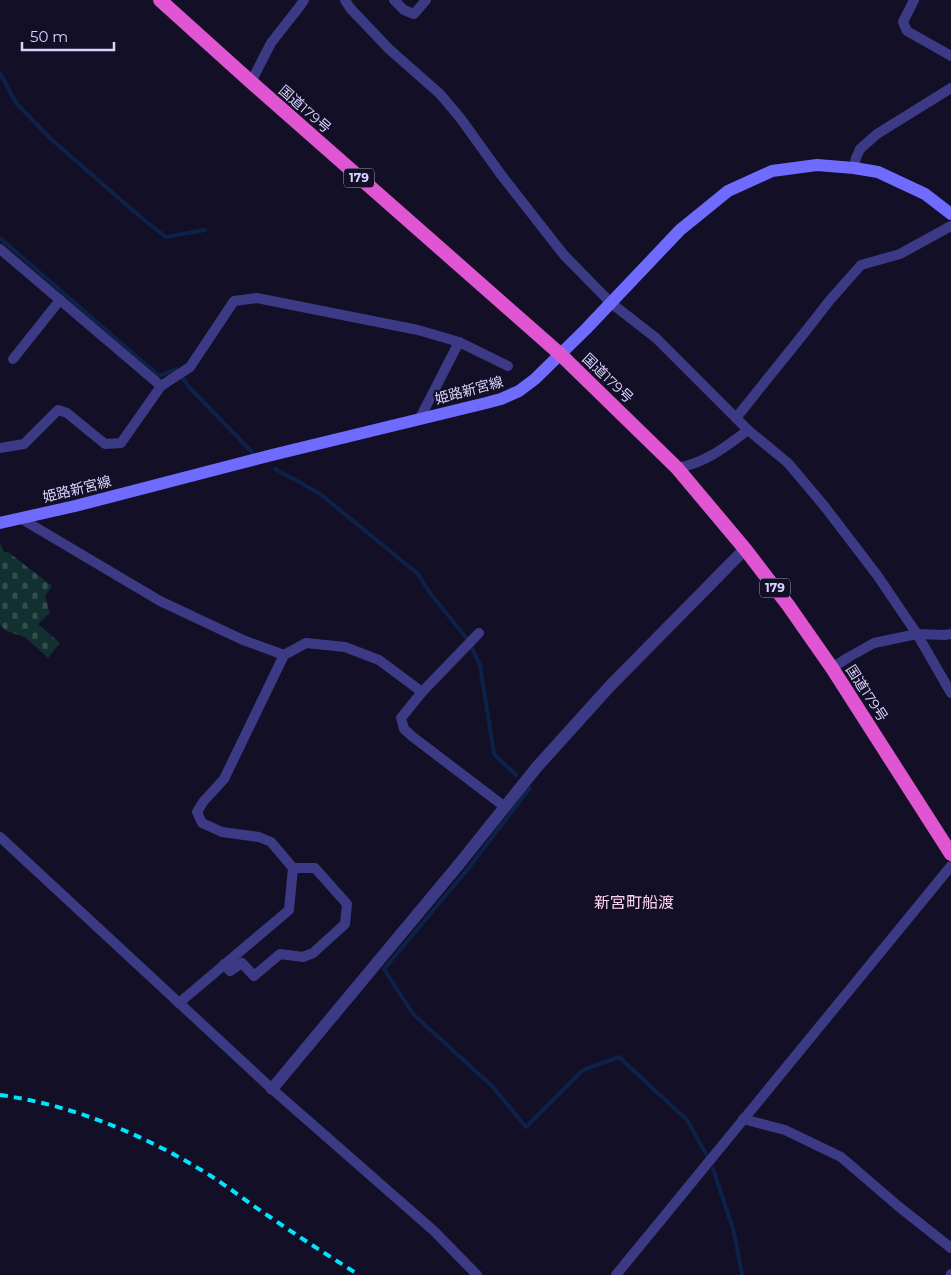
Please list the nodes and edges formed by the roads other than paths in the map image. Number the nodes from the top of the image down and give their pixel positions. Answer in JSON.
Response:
{"nodes":[{"id":1,"x":160,"y":0,"type":"edge"},
{"id":2,"x":304,"y":0,"type":"edge"},
{"id":3,"x":345,"y":0,"type":"edge"},
{"id":4,"x":394,"y":0,"type":"edge"},
{"id":5,"x":426,"y":0,"type":"edge"},
{"id":6,"x":914,"y":0,"type":"edge"},
{"id":7,"x":951,"y":56,"type":"edge"},
{"id":8,"x":251,"y":82,"type":"junction"},
{"id":9,"x":951,"y":88,"type":"edge"},
{"id":10,"x":854,"y":168,"type":"junction"},
{"id":11,"x":951,"y":214,"type":"edge"},
{"id":12,"x":951,"y":226,"type":"edge"},
{"id":13,"x":0,"y":249,"type":"edge"},
{"id":14,"x":60,"y":300,"type":"junction"},
{"id":15,"x":611,"y":303,"type":"junction"},
{"id":16,"x":459,"y":342,"type":"junction"},
{"id":17,"x":560,"y":354,"type":"junction"},
{"id":18,"x":13,"y":360,"type":"dead end"},
{"id":19,"x":508,"y":366,"type":"dead end"},
{"id":20,"x":161,"y":386,"type":"junction"},
{"id":21,"x":420,"y":418,"type":"junction"},
{"id":22,"x":736,"y":418,"type":"junction"},
{"id":23,"x":748,"y":430,"type":"junction"},
{"id":24,"x":0,"y":448,"type":"edge"},
{"id":25,"x":677,"y":468,"type":"junction"},
{"id":26,"x":20,"y":518,"type":"junction"},
{"id":27,"x":0,"y":523,"type":"edge"},
{"id":28,"x":745,"y":550,"type":"junction"},
{"id":29,"x":479,"y":633,"type":"dead end"},
{"id":30,"x":917,"y":634,"type":"junction"},
{"id":31,"x":951,"y":634,"type":"edge"},
{"id":32,"x":284,"y":655,"type":"junction"},
{"id":33,"x":832,"y":668,"type":"junction"},
{"id":34,"x":422,"y":692,"type":"junction"},
{"id":35,"x":951,"y":693,"type":"edge"},
{"id":36,"x":504,"y":807,"type":"junction"},
{"id":37,"x":0,"y":837,"type":"edge"},
{"id":38,"x":951,"y":854,"type":"edge"},
{"id":39,"x":951,"y":866,"type":"edge"},
{"id":40,"x":293,"y":868,"type":"junction"},
{"id":41,"x":224,"y":964,"type":"junction"},
{"id":42,"x":179,"y":1002,"type":"junction"},
{"id":43,"x":272,"y":1089,"type":"junction"},
{"id":44,"x":743,"y":1119,"type":"junction"},
{"id":45,"x":951,"y":1248,"type":"edge"},
{"id":46,"x":477,"y":1275,"type":"edge"},
{"id":47,"x":616,"y":1275,"type":"edge"}],
"edges":[{"from":1,"to":8,"type":"highway","name":"国道179号","number":"179"},
{"from":2,"to":8,"type":"street"},
{"from":3,"to":15,"type":"street"},
{"from":4,"to":5,"type":"street"},
{"from":6,"to":7,"type":"street"},
{"from":8,"to":17,"type":"highway","name":"国道179号","number":"179"},
{"from":9,"to":10,"type":"street"},
{"from":10,"to":11,"type":"main road","name":"姫路新宮線"},
{"from":10,"to":15,"type":"main road","name":"姫路新宮線"},
{"from":12,"to":22,"type":"street"},
{"from":13,"to":14,"type":"street"},
{"from":14,"to":18,"type":"street"},
{"from":14,"to":20,"type":"street"},
{"from":15,"to":17,"type":"main road","name":"姫路新宮線"},
{"from":15,"to":22,"type":"street"},
{"from":16,"to":19,"type":"street"},
{"from":16,"to":20,"type":"street"},
{"from":16,"to":21,"type":"street"},
{"from":17,"to":21,"type":"main road","name":"姫路新宮線"},
{"from":17,"to":25,"type":"highway","name":"国道179号","number":"179"},
{"from":20,"to":24,"type":"street"},
{"from":21,"to":26,"type":"main road","name":"姫路新宮線"},
{"from":22,"to":23,"type":"street"},
{"from":23,"to":25,"type":"street"},
{"from":23,"to":30,"type":"street"},
{"from":25,"to":28,"type":"highway","name":"国道179号","number":"179"},
{"from":26,"to":27,"type":"main road","name":"姫路新宮線"},
{"from":26,"to":32,"type":"street"},
{"from":28,"to":33,"type":"highway","name":"国道179号","number":"179"},
{"from":28,"to":36,"type":"street"},
{"from":29,"to":34,"type":"street"},
{"from":30,"to":31,"type":"street"},
{"from":30,"to":33,"type":"street"},
{"from":30,"to":35,"type":"street"},
{"from":32,"to":34,"type":"street"},
{"from":32,"to":40,"type":"street"},
{"from":33,"to":38,"type":"highway","name":"国道179号","number":"179"},
{"from":34,"to":36,"type":"street"},
{"from":36,"to":43,"type":"street"},
{"from":37,"to":42,"type":"street"},
{"from":39,"to":44,"type":"street"},
{"from":40,"to":41,"type":"street"},
{"from":40,"to":41,"type":"street"},
{"from":41,"to":42,"type":"street"},
{"from":42,"to":43,"type":"street"},
{"from":43,"to":46,"type":"street"},
{"from":44,"to":45,"type":"street"},
{"from":44,"to":47,"type":"street"}]}
